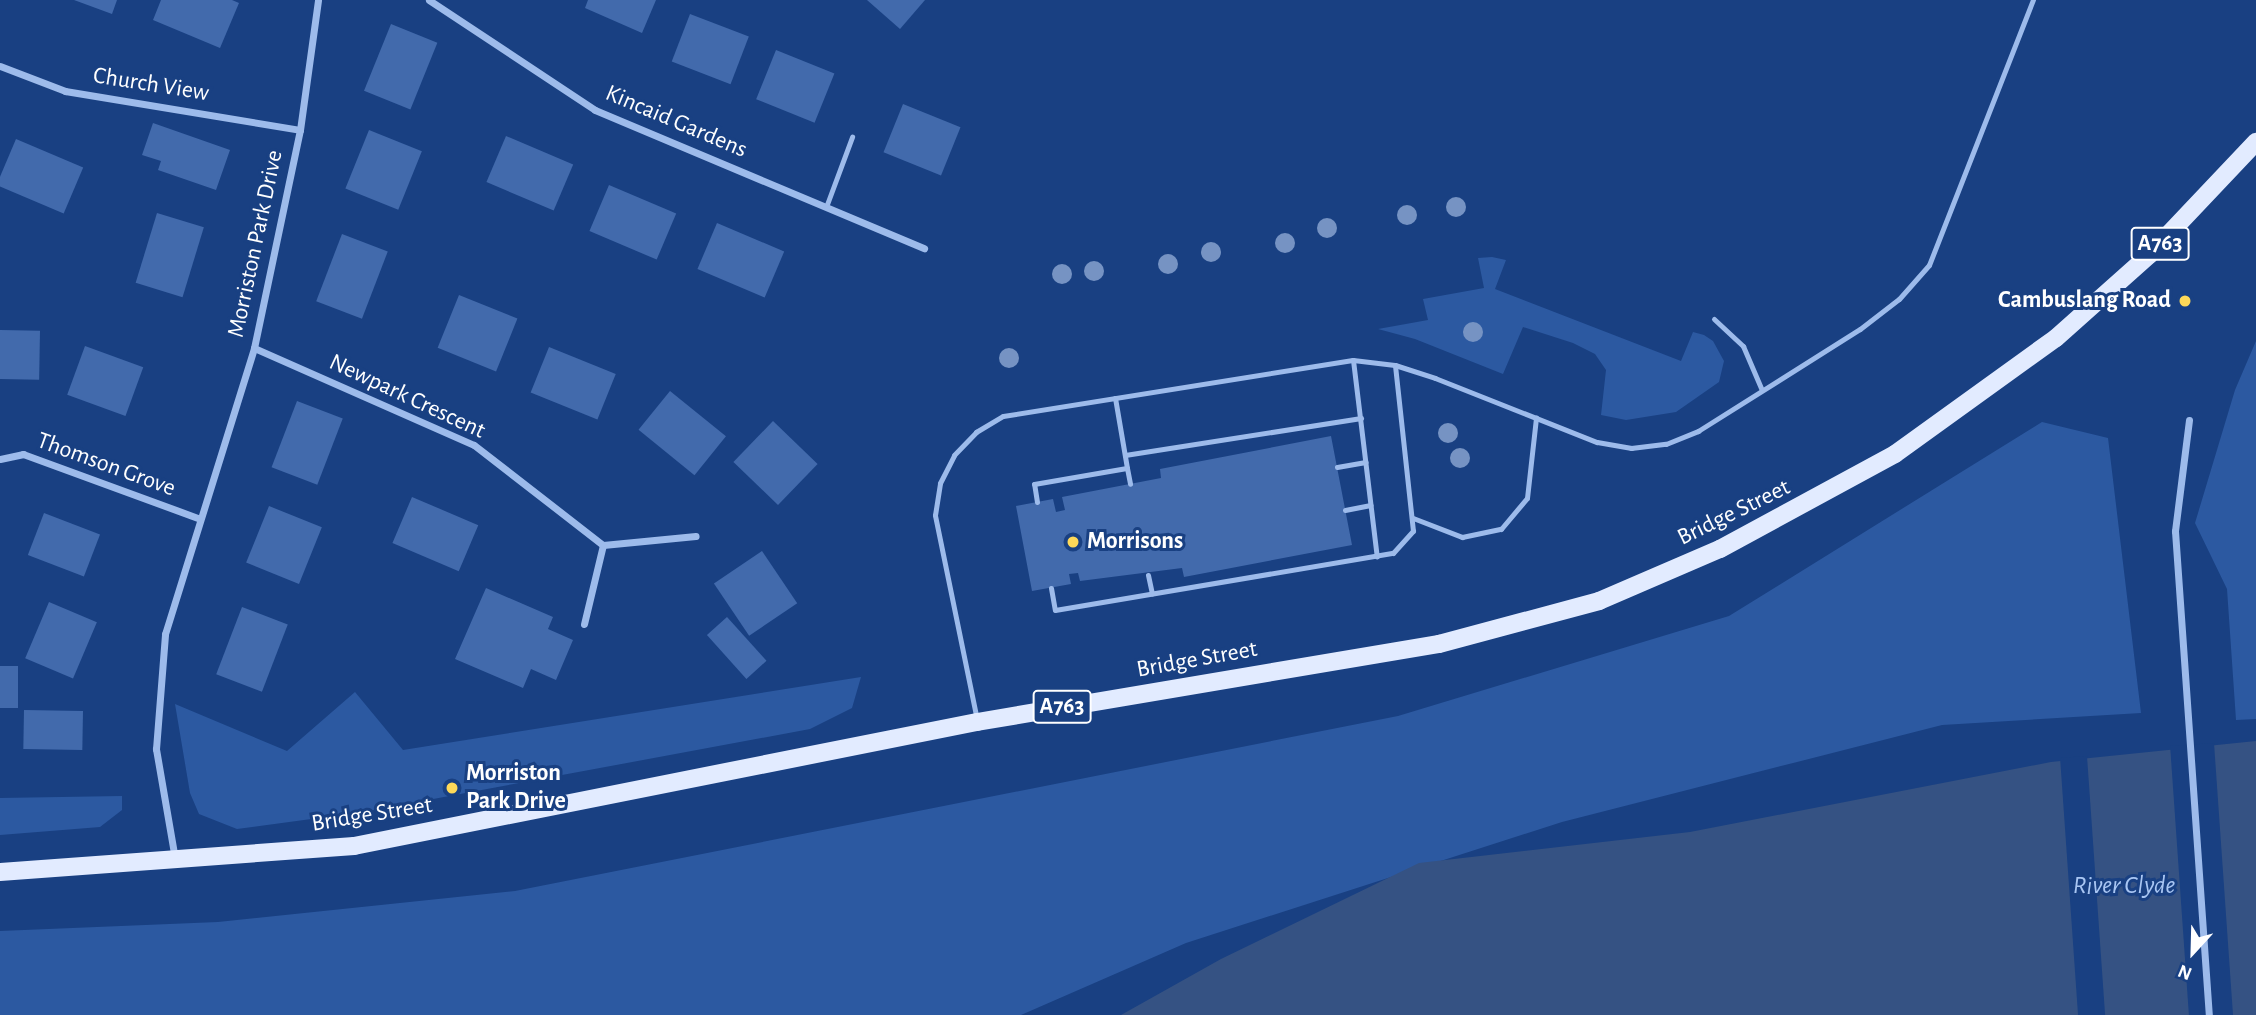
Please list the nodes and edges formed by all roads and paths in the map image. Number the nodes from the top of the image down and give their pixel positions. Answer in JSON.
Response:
{"nodes":[{"id":1,"x":318,"y":0,"type":"edge"},
{"id":2,"x":429,"y":0,"type":"edge"},
{"id":3,"x":2033,"y":0,"type":"edge"},
{"id":4,"x":0,"y":66,"type":"edge"},
{"id":5,"x":300,"y":130,"type":"junction"},
{"id":6,"x":852,"y":137,"type":"dead end"},
{"id":7,"x":2256,"y":142,"type":"edge"},
{"id":8,"x":826,"y":207,"type":"junction"},
{"id":9,"x":924,"y":248,"type":"dead end"},
{"id":10,"x":1714,"y":319,"type":"dead end"},
{"id":11,"x":254,"y":348,"type":"junction"},
{"id":12,"x":1353,"y":360,"type":"junction"},
{"id":13,"x":1395,"y":366,"type":"junction"},
{"id":14,"x":1761,"y":388,"type":"junction"},
{"id":15,"x":1115,"y":398,"type":"junction"},
{"id":16,"x":1361,"y":418,"type":"junction"},
{"id":17,"x":1536,"y":418,"type":"junction"},
{"id":18,"x":2189,"y":420,"type":"dead end"},
{"id":19,"x":1125,"y":455,"type":"junction"},
{"id":20,"x":0,"y":459,"type":"edge"},
{"id":21,"x":1366,"y":462,"type":"junction"},
{"id":22,"x":1337,"y":467,"type":"dead end"},
{"id":23,"x":1127,"y":468,"type":"junction"},
{"id":24,"x":1130,"y":484,"type":"dead end"},
{"id":25,"x":1037,"y":502,"type":"dead end"},
{"id":26,"x":1371,"y":505,"type":"junction"},
{"id":27,"x":1345,"y":510,"type":"dead end"},
{"id":28,"x":198,"y":518,"type":"junction"},
{"id":29,"x":1413,"y":518,"type":"junction"},
{"id":30,"x":696,"y":537,"type":"dead end"},
{"id":31,"x":603,"y":545,"type":"junction"},
{"id":32,"x":1377,"y":557,"type":"junction"},
{"id":33,"x":1148,"y":575,"type":"dead end"},
{"id":34,"x":1051,"y":588,"type":"dead end"},
{"id":35,"x":1152,"y":594,"type":"junction"},
{"id":36,"x":584,"y":624,"type":"dead end"},
{"id":37,"x":977,"y":722,"type":"junction"},
{"id":38,"x":176,"y":860,"type":"junction"},
{"id":39,"x":0,"y":872,"type":"edge"},
{"id":40,"x":2209,"y":1015,"type":"edge"}],
"edges":[{"from":1,"to":5,"type":"street","name":"Morriston Park Drive"},
{"from":2,"to":8,"type":"street","name":"Kincaid Gardens"},
{"from":3,"to":14,"type":"lane"},
{"from":4,"to":5,"type":"street","name":"Church View"},
{"from":5,"to":11,"type":"street","name":"Morriston Park Drive"},
{"from":6,"to":8,"type":"lane"},
{"from":7,"to":37,"type":"main road","name":"Bridge Street","number":"A763"},
{"from":8,"to":9,"type":"street","name":"Kincaid Gardens"},
{"from":10,"to":14,"type":"lane"},
{"from":11,"to":28,"type":"street","name":"Morriston Park Drive"},
{"from":11,"to":31,"type":"street","name":"Newpark Crescent"},
{"from":12,"to":13,"type":"lane"},
{"from":12,"to":15,"type":"lane"},
{"from":12,"to":16,"type":"lane"},
{"from":13,"to":17,"type":"lane"},
{"from":13,"to":29,"type":"lane"},
{"from":14,"to":17,"type":"lane"},
{"from":15,"to":19,"type":"lane"},
{"from":15,"to":37,"type":"lane"},
{"from":16,"to":19,"type":"lane"},
{"from":16,"to":21,"type":"lane"},
{"from":17,"to":29,"type":"lane"},
{"from":18,"to":40,"type":"street"},
{"from":19,"to":23,"type":"lane"},
{"from":20,"to":28,"type":"street","name":"Thomson Grove"},
{"from":21,"to":22,"type":"lane"},
{"from":21,"to":26,"type":"lane"},
{"from":23,"to":24,"type":"lane"},
{"from":23,"to":25,"type":"lane"},
{"from":26,"to":27,"type":"lane"},
{"from":26,"to":32,"type":"lane"},
{"from":28,"to":38,"type":"street","name":"Morriston Park Drive"},
{"from":29,"to":32,"type":"lane"},
{"from":30,"to":31,"type":"street"},
{"from":31,"to":36,"type":"street"},
{"from":32,"to":35,"type":"lane"},
{"from":33,"to":35,"type":"lane"},
{"from":34,"to":35,"type":"lane"},
{"from":37,"to":38,"type":"main road","name":"Bridge Street","number":"A763"},
{"from":38,"to":39,"type":"main road","name":"Bridge Street","number":"A763"}]}
